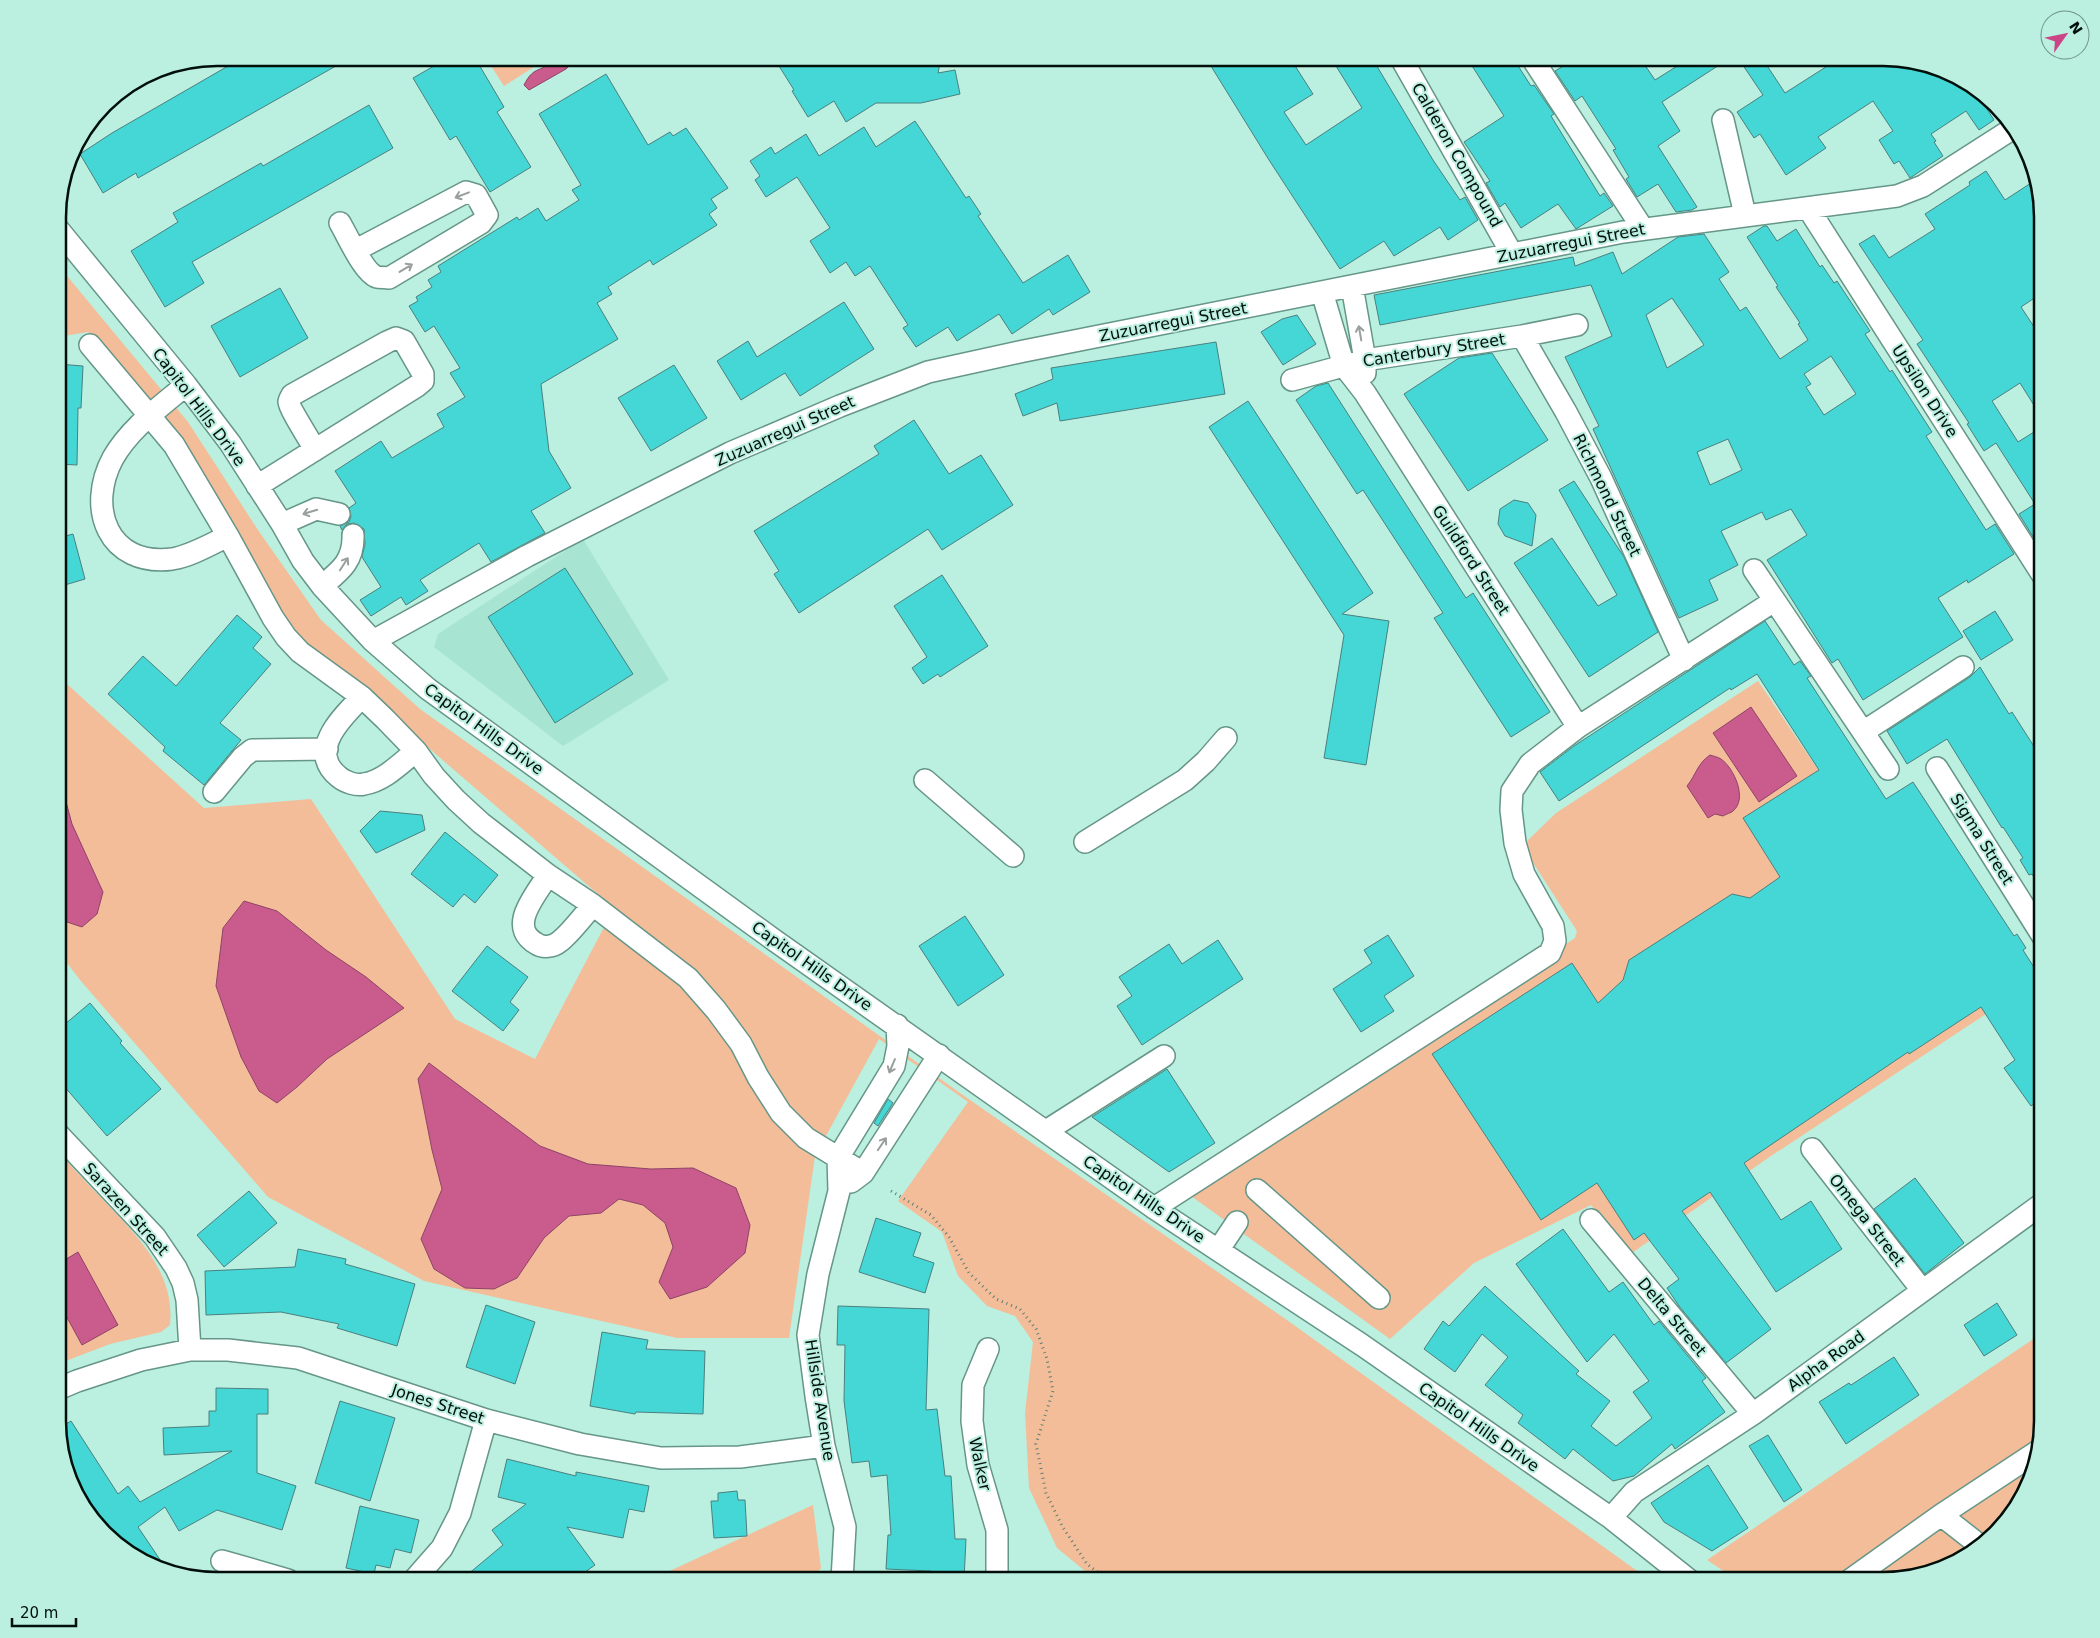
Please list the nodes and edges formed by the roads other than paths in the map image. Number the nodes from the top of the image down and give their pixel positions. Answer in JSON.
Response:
{"nodes":[{"id":1,"x":1406,"y":66,"type":"edge"},
{"id":2,"x":1537,"y":66,"type":"edge"},
{"id":3,"x":1723,"y":120,"type":"dead end"},
{"id":4,"x":2007,"y":132,"type":"edge"},
{"id":5,"x":1808,"y":208,"type":"junction"},
{"id":6,"x":1745,"y":215,"type":"junction"},
{"id":7,"x":340,"y":223,"type":"dead end"},
{"id":8,"x":1643,"y":229,"type":"junction"},
{"id":9,"x":67,"y":240,"type":"edge"},
{"id":10,"x":356,"y":250,"type":"junction"},
{"id":11,"x":1512,"y":254,"type":"junction"},
{"id":12,"x":1352,"y":286,"type":"junction"},
{"id":13,"x":1322,"y":292,"type":"junction"},
{"id":14,"x":1578,"y":325,"type":"dead end"},
{"id":15,"x":1522,"y":336,"type":"junction"},
{"id":16,"x":90,"y":345,"type":"dead end"},
{"id":17,"x":1365,"y":360,"type":"junction"},
{"id":18,"x":1344,"y":366,"type":"junction"},
{"id":19,"x":1292,"y":380,"type":"dead end"},
{"id":20,"x":186,"y":385,"type":"junction"},
{"id":21,"x":1365,"y":393,"type":"junction"},
{"id":22,"x":150,"y":415,"type":"junction"},
{"id":23,"x":315,"y":450,"type":"junction"},
{"id":24,"x":257,"y":486,"type":"junction"},
{"id":25,"x":339,"y":514,"type":"dead end"},
{"id":26,"x":282,"y":524,"type":"junction"},
{"id":27,"x":353,"y":535,"type":"dead end"},
{"id":28,"x":228,"y":536,"type":"junction"},
{"id":29,"x":2034,"y":547,"type":"edge"},
{"id":30,"x":1754,"y":570,"type":"dead end"},
{"id":31,"x":322,"y":586,"type":"junction"},
{"id":32,"x":1774,"y":601,"type":"junction"},
{"id":33,"x":373,"y":641,"type":"junction"},
{"id":34,"x":1684,"y":660,"type":"junction"},
{"id":35,"x":1963,"y":667,"type":"dead end"},
{"id":36,"x":362,"y":697,"type":"junction"},
{"id":37,"x":1578,"y":727,"type":"junction"},
{"id":38,"x":1863,"y":732,"type":"junction"},
{"id":39,"x":1226,"y":738,"type":"dead end"},
{"id":40,"x":327,"y":749,"type":"junction"},
{"id":41,"x":416,"y":751,"type":"junction"},
{"id":42,"x":1938,"y":768,"type":"dead end"},
{"id":43,"x":1888,"y":769,"type":"dead end"},
{"id":44,"x":925,"y":780,"type":"dead end"},
{"id":45,"x":214,"y":792,"type":"dead end"},
{"id":46,"x":1085,"y":842,"type":"dead end"},
{"id":47,"x":1013,"y":856,"type":"dead end"},
{"id":48,"x":548,"y":875,"type":"junction"},
{"id":49,"x":593,"y":905,"type":"junction"},
{"id":50,"x":2034,"y":922,"type":"edge"},
{"id":51,"x":897,"y":1025,"type":"junction"},
{"id":52,"x":939,"y":1055,"type":"junction"},
{"id":53,"x":1164,"y":1056,"type":"dead end"},
{"id":54,"x":1046,"y":1131,"type":"junction"},
{"id":55,"x":67,"y":1143,"type":"edge"},
{"id":56,"x":1812,"y":1149,"type":"dead end"},
{"id":57,"x":838,"y":1158,"type":"junction"},
{"id":58,"x":863,"y":1173,"type":"junction"},
{"id":59,"x":1257,"y":1190,"type":"dead end"},
{"id":60,"x":840,"y":1192,"type":"junction"},
{"id":61,"x":1154,"y":1208,"type":"junction"},
{"id":62,"x":2034,"y":1210,"type":"edge"},
{"id":63,"x":1591,"y":1220,"type":"dead end"},
{"id":64,"x":1237,"y":1222,"type":"dead end"},
{"id":65,"x":1219,"y":1249,"type":"junction"},
{"id":66,"x":1922,"y":1290,"type":"junction"},
{"id":67,"x":1378,"y":1298,"type":"dead end"},
{"id":68,"x":988,"y":1349,"type":"dead end"},
{"id":69,"x":190,"y":1350,"type":"junction"},
{"id":70,"x":67,"y":1385,"type":"edge"},
{"id":71,"x":1753,"y":1414,"type":"junction"},
{"id":72,"x":486,"y":1420,"type":"junction"},
{"id":73,"x":824,"y":1446,"type":"junction"},
{"id":74,"x":2030,"y":1457,"type":"edge"},
{"id":75,"x":1941,"y":1515,"type":"junction"},
{"id":76,"x":1611,"y":1518,"type":"junction"},
{"id":77,"x":1974,"y":1541,"type":"edge"},
{"id":78,"x":230,"y":1572,"type":"edge"},
{"id":79,"x":260,"y":1572,"type":"edge"},
{"id":80,"x":421,"y":1572,"type":"edge"},
{"id":81,"x":842,"y":1572,"type":"edge"},
{"id":82,"x":997,"y":1572,"type":"edge"},
{"id":83,"x":1677,"y":1572,"type":"edge"},
{"id":84,"x":1861,"y":1572,"type":"edge"}],
"edges":[{"from":1,"to":11,"type":"street","name":"Calderon Compound"},
{"from":2,"to":8,"type":"street"},
{"from":3,"to":6,"type":"street"},
{"from":4,"to":5,"type":"street","name":"Zuzuarregui Street"},
{"from":5,"to":6,"type":"street","name":"Zuzuarregui Street"},
{"from":5,"to":29,"type":"street","name":"Upsilon Drive"},
{"from":6,"to":8,"type":"street","name":"Zuzuarregui Street"},
{"from":7,"to":10,"type":"street"},
{"from":8,"to":11,"type":"street","name":"Zuzuarregui Street"},
{"from":9,"to":20,"type":"street","name":"Capitol Hills Drive"},
{"from":10,"to":10,"type":"street","one_way":true},
{"from":11,"to":12,"type":"street","name":"Zuzuarregui Street"},
{"from":12,"to":13,"type":"street","name":"Zuzuarregui Street"},
{"from":17,"to":12,"type":"street","one_way":true},
{"from":13,"to":18,"type":"street","name":"Guildford Street"},
{"from":13,"to":33,"type":"street","name":"Zuzuarregui Street"},
{"from":14,"to":15,"type":"street","name":"Canterbury Street"},
{"from":15,"to":17,"type":"street","name":"Canterbury Street"},
{"from":15,"to":34,"type":"street","name":"Richmond Street"},
{"from":16,"to":22,"type":"street"},
{"from":17,"to":18,"type":"street","name":"Canterbury Street"},
{"from":17,"to":21,"type":"street"},
{"from":18,"to":19,"type":"street","name":"Canterbury Street"},
{"from":18,"to":21,"type":"street","name":"Guildford Street"},
{"from":20,"to":22,"type":"street"},
{"from":20,"to":24,"type":"street","name":"Capitol Hills Drive"},
{"from":21,"to":37,"type":"street","name":"Guildford Street"},
{"from":22,"to":28,"type":"street"},
{"from":22,"to":28,"type":"street"},
{"from":23,"to":23,"type":"street"},
{"from":23,"to":24,"type":"street"},
{"from":24,"to":26,"type":"street","name":"Capitol Hills Drive"},
{"from":25,"to":26,"type":"street","one_way":true},
{"from":26,"to":31,"type":"street","name":"Capitol Hills Drive"},
{"from":31,"to":27,"type":"street","one_way":true},
{"from":28,"to":36,"type":"street"},
{"from":30,"to":32,"type":"street"},
{"from":31,"to":33,"type":"street","name":"Capitol Hills Drive"},
{"from":32,"to":34,"type":"street"},
{"from":32,"to":38,"type":"street"},
{"from":33,"to":51,"type":"street","name":"Capitol Hills Drive"},
{"from":34,"to":37,"type":"street"},
{"from":35,"to":38,"type":"street"},
{"from":36,"to":40,"type":"street"},
{"from":36,"to":41,"type":"street"},
{"from":37,"to":61,"type":"street"},
{"from":38,"to":43,"type":"street"},
{"from":39,"to":46,"type":"street"},
{"from":40,"to":41,"type":"street"},
{"from":40,"to":45,"type":"street"},
{"from":41,"to":48,"type":"street"},
{"from":42,"to":50,"type":"street","name":"Sigma Street"},
{"from":44,"to":47,"type":"street"},
{"from":48,"to":49,"type":"street"},
{"from":48,"to":49,"type":"street"},
{"from":49,"to":57,"type":"street"},
{"from":51,"to":52,"type":"street","name":"Capitol Hills Drive"},
{"from":51,"to":57,"type":"street","one_way":true},
{"from":52,"to":54,"type":"street","name":"Capitol Hills Drive"},
{"from":58,"to":52,"type":"street","one_way":true},
{"from":53,"to":54,"type":"street"},
{"from":54,"to":61,"type":"street","name":"Capitol Hills Drive"},
{"from":55,"to":69,"type":"street","name":"Sarazen Street"},
{"from":56,"to":66,"type":"street","name":"Omega Street"},
{"from":57,"to":58,"type":"street"},
{"from":57,"to":60,"type":"street","name":"Hillside Avenue"},
{"from":58,"to":60,"type":"street"},
{"from":59,"to":67,"type":"street"},
{"from":60,"to":73,"type":"street","name":"Hillside Avenue"},
{"from":61,"to":65,"type":"street","name":"Capitol Hills Drive"},
{"from":62,"to":66,"type":"street","name":"Alpha Road"},
{"from":63,"to":71,"type":"street","name":"Delta Street"},
{"from":64,"to":65,"type":"street"},
{"from":65,"to":76,"type":"street","name":"Capitol Hills Drive"},
{"from":66,"to":71,"type":"street","name":"Alpha Road"},
{"from":68,"to":82,"type":"street","name":"Walker"},
{"from":69,"to":70,"type":"street","name":"Jones Street"},
{"from":69,"to":72,"type":"street","name":"Jones Street"},
{"from":71,"to":76,"type":"street","name":"Alpha Road"},
{"from":72,"to":73,"type":"street","name":"Jones Street"},
{"from":72,"to":80,"type":"street"},
{"from":73,"to":81,"type":"street","name":"Hillside Avenue"},
{"from":74,"to":75,"type":"street"},
{"from":75,"to":77,"type":"street"},
{"from":75,"to":84,"type":"street"},
{"from":76,"to":83,"type":"street","name":"Capitol Hills Drive"},
{"from":78,"to":79,"type":"street"}]}
